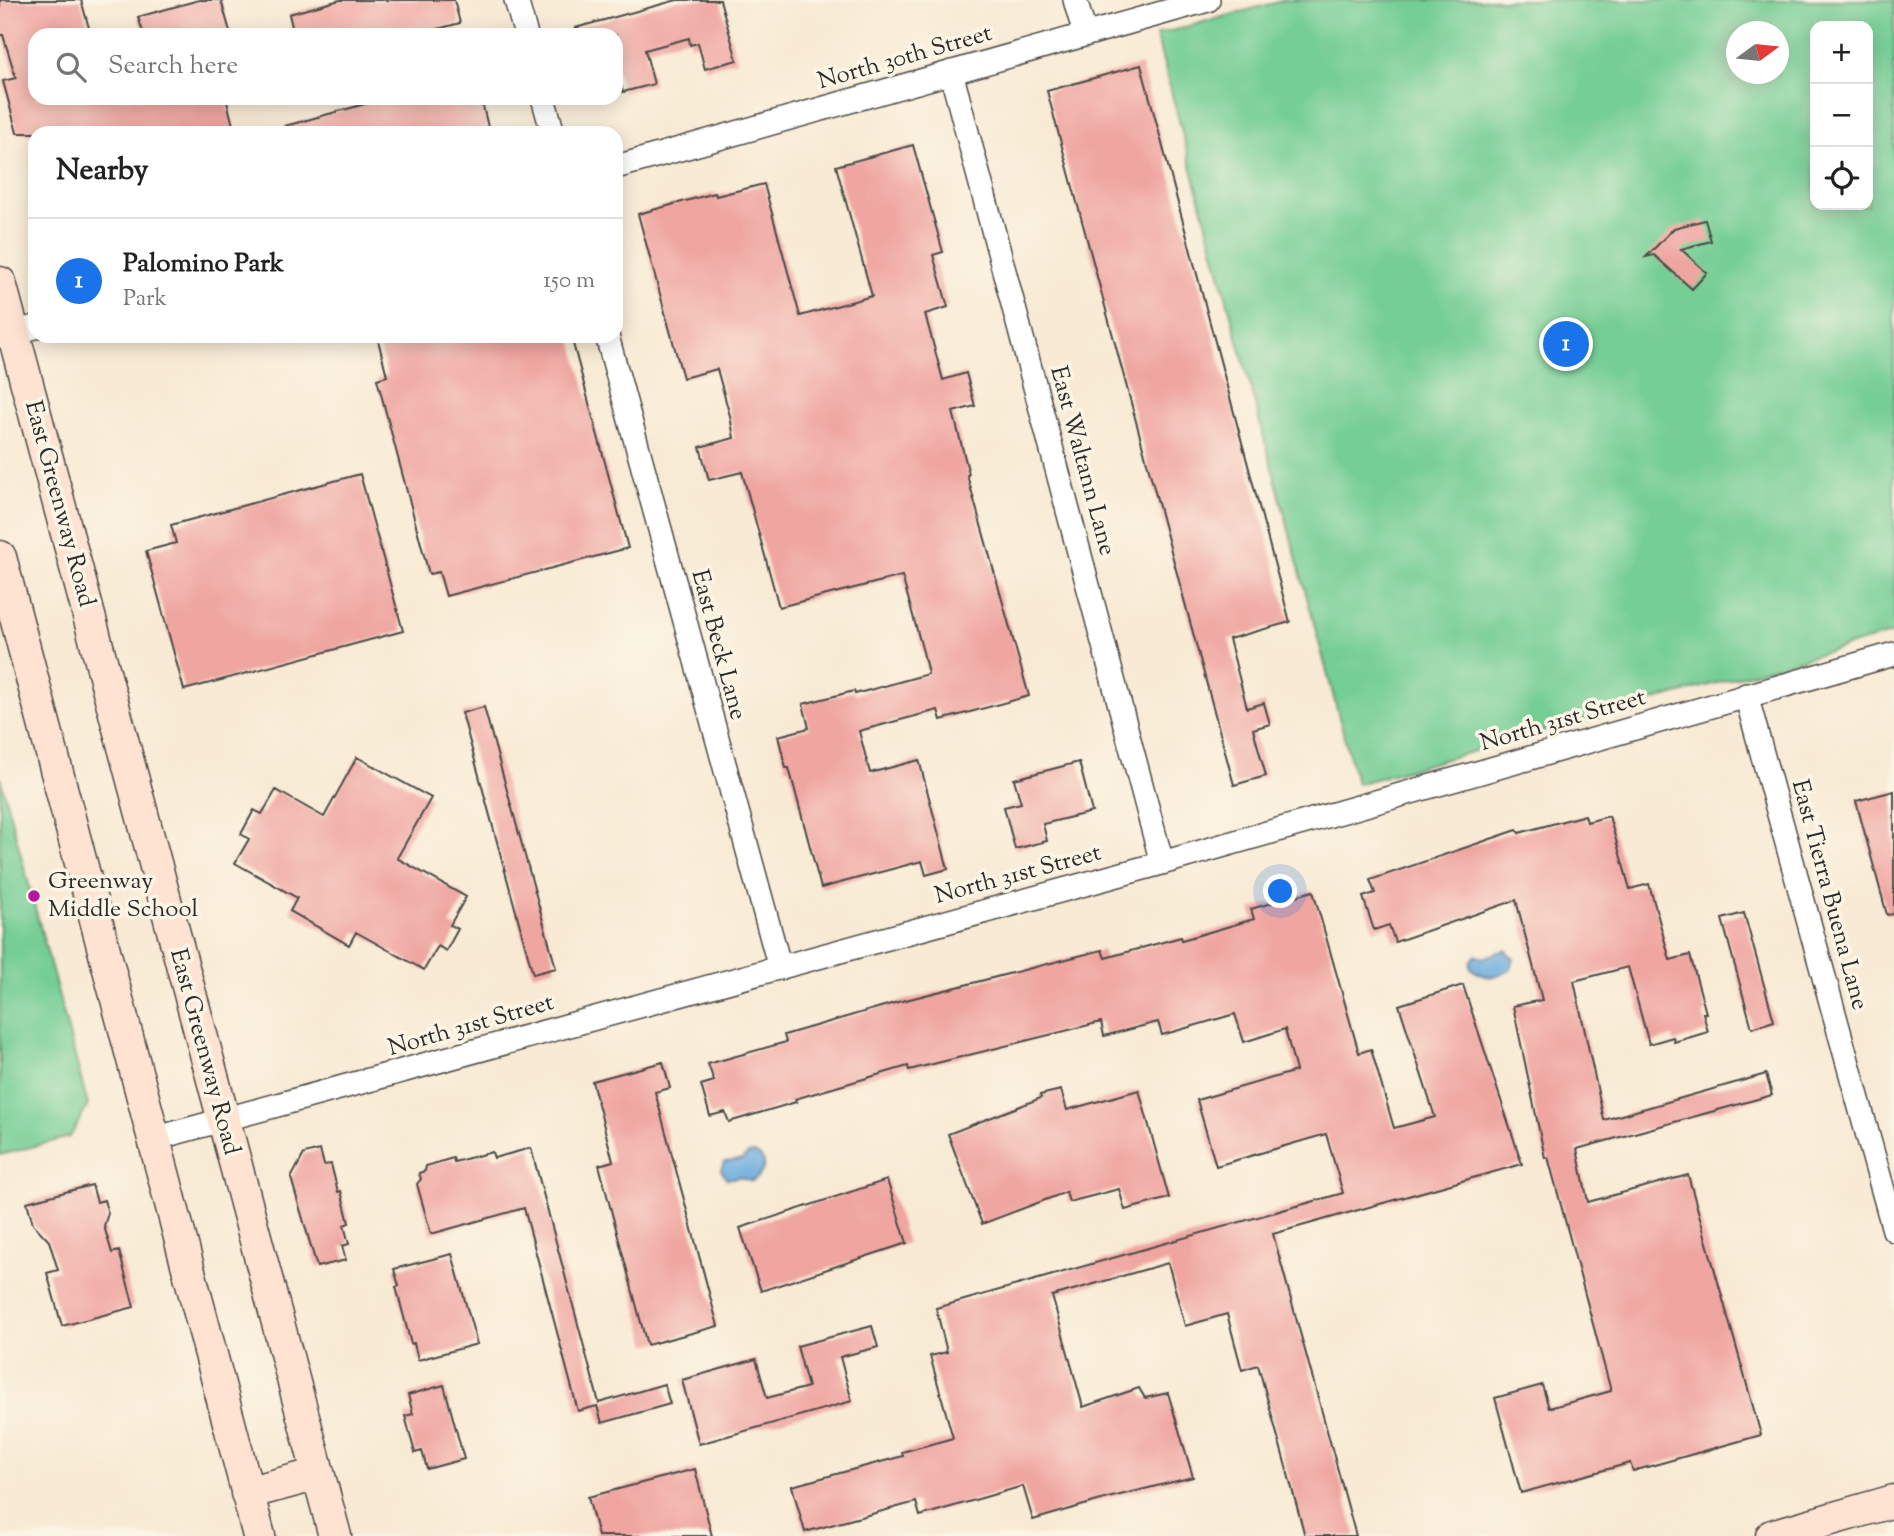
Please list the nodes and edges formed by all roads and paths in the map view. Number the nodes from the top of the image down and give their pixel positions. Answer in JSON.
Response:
{"nodes":[{"id":1,"x":516,"y":0,"type":"edge"},
{"id":2,"x":1075,"y":0,"type":"edge"},
{"id":3,"x":1208,"y":0,"type":"edge"},
{"id":4,"x":524,"y":28,"type":"edge"},
{"id":5,"x":1085,"y":34,"type":"junction"},
{"id":6,"x":951,"y":72,"type":"junction"},
{"id":7,"x":545,"y":105,"type":"edge"},
{"id":8,"x":550,"y":126,"type":"edge"},
{"id":9,"x":623,"y":165,"type":"edge"},
{"id":10,"x":0,"y":282,"type":"edge"},
{"id":11,"x":16,"y":332,"type":"edge"},
{"id":12,"x":609,"y":343,"type":"edge"},
{"id":13,"x":0,"y":556,"type":"edge"},
{"id":14,"x":1894,"y":654,"type":"edge"},
{"id":15,"x":1746,"y":695,"type":"junction"},
{"id":16,"x":1162,"y":863,"type":"junction"},
{"id":17,"x":780,"y":968,"type":"junction"},
{"id":18,"x":223,"y":1121,"type":"junction"},
{"id":19,"x":153,"y":1139,"type":"junction"},
{"id":20,"x":1894,"y":1230,"type":"edge"},
{"id":21,"x":318,"y":1474,"type":"junction"},
{"id":22,"x":247,"y":1493,"type":"junction"},
{"id":23,"x":1894,"y":1502,"type":"edge"},
{"id":24,"x":259,"y":1536,"type":"edge"},
{"id":25,"x":335,"y":1536,"type":"edge"},
{"id":26,"x":1772,"y":1536,"type":"edge"}],
"edges":[{"from":1,"to":4,"type":"street"},
{"from":2,"to":5,"type":"street"},
{"from":3,"to":5,"type":"street","name":"North 30th Street"},
{"from":5,"to":6,"type":"street","name":"North 30th Street"},
{"from":6,"to":9,"type":"street","name":"North 30th Street"},
{"from":6,"to":16,"type":"street","name":"East Waltann Lane"},
{"from":7,"to":8,"type":"street"},
{"from":10,"to":11,"type":"main road","name":"East Greenway Road"},
{"from":11,"to":18,"type":"main road","name":"East Greenway Road"},
{"from":12,"to":17,"type":"street","name":"East Beck Lane"},
{"from":13,"to":19,"type":"main road"},
{"from":14,"to":15,"type":"street","name":"North 31st Street"},
{"from":15,"to":16,"type":"street","name":"North 31st Street"},
{"from":15,"to":20,"type":"street","name":"East Tierra Buena Lane"},
{"from":16,"to":17,"type":"street","name":"North 31st Street"},
{"from":17,"to":18,"type":"street","name":"North 31st Street"},
{"from":18,"to":19,"type":"street","name":"North 31st Street"},
{"from":18,"to":21,"type":"main road","name":"East Greenway Road"},
{"from":19,"to":22,"type":"main road"},
{"from":21,"to":22,"type":"main road"},
{"from":21,"to":25,"type":"main road","name":"East Greenway Road"},
{"from":22,"to":24,"type":"main road"},
{"from":23,"to":26,"type":"main road"}]}
